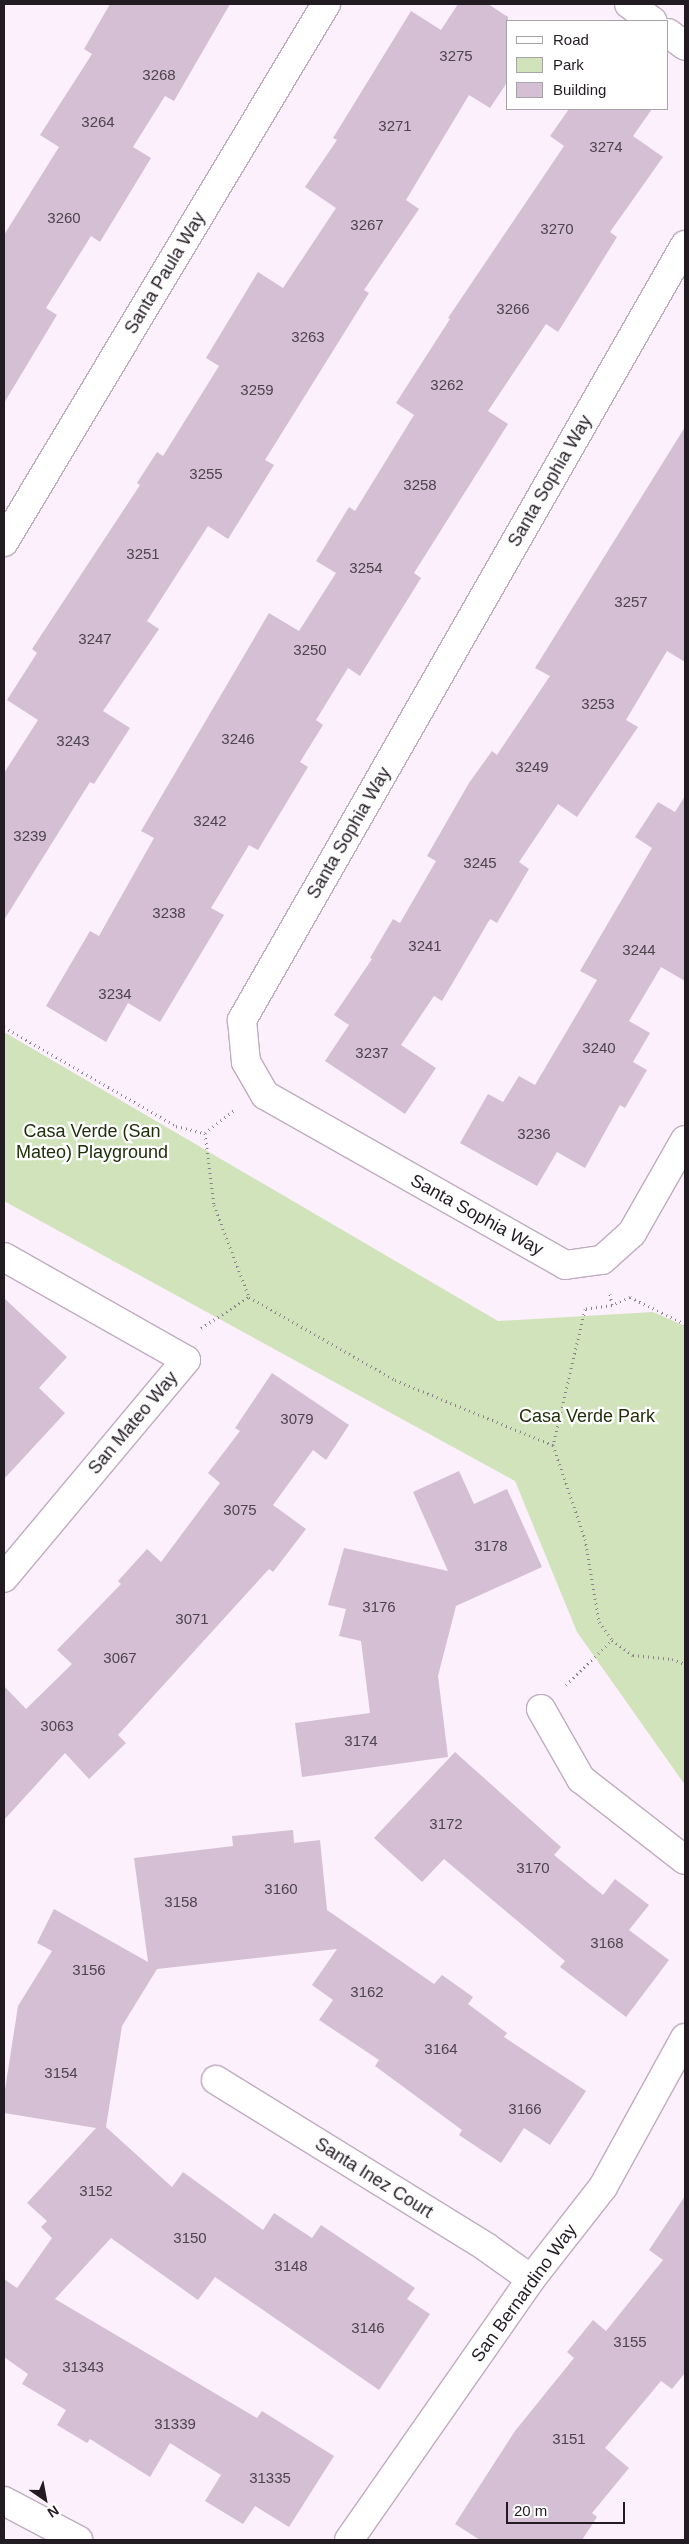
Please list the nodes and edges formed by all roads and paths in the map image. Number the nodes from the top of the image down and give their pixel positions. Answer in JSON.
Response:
{"nodes":[{"id":1,"x":326,"y":4,"type":"edge"},
{"id":2,"x":629,"y":4,"type":"edge"},
{"id":3,"x":651,"y":20,"type":"edge"},
{"id":4,"x":669,"y":34,"type":"edge"},
{"id":5,"x":685,"y":46,"type":"edge"},
{"id":6,"x":685,"y":245,"type":"edge"},
{"id":7,"x":4,"y":542,"type":"edge"},
{"id":8,"x":4,"y":1027,"type":"edge"},
{"id":9,"x":685,"y":1140,"type":"edge"},
{"id":10,"x":4,"y":1257,"type":"edge"},
{"id":11,"x":248,"y":1296,"type":"junction"},
{"id":12,"x":685,"y":1324,"type":"edge"},
{"id":13,"x":168,"y":1349,"type":"junction"},
{"id":14,"x":553,"y":1445,"type":"junction"},
{"id":15,"x":4,"y":1578,"type":"edge"},
{"id":16,"x":612,"y":1640,"type":"junction"},
{"id":17,"x":685,"y":1664,"type":"edge"},
{"id":18,"x":541,"y":1709,"type":"joint"},
{"id":19,"x":685,"y":1860,"type":"edge"},
{"id":20,"x":685,"y":2038,"type":"edge"},
{"id":21,"x":216,"y":2080,"type":"dead end"},
{"id":22,"x":531,"y":2278,"type":"junction"},
{"id":23,"x":4,"y":2501,"type":"edge"},
{"id":24,"x":78,"y":2540,"type":"edge"},
{"id":25,"x":349,"y":2540,"type":"edge"}],
"edges":[{"from":1,"to":7,"type":"street","name":"Santa Paula Way"},
{"from":2,"to":3,"type":"street"},
{"from":4,"to":5,"type":"street"},
{"from":6,"to":9,"type":"street","name":"Santa Sophia Way"},
{"from":8,"to":11,"type":"path"},
{"from":10,"to":13,"type":"street","name":"San Mateo Way"},
{"from":11,"to":13,"type":"path"},
{"from":11,"to":14,"type":"path"},
{"from":12,"to":14,"type":"path"},
{"from":13,"to":15,"type":"street","name":"San Mateo Way"},
{"from":14,"to":16,"type":"path"},
{"from":16,"to":17,"type":"path"},
{"from":16,"to":18,"type":"path"},
{"from":18,"to":19,"type":"street"},
{"from":20,"to":22,"type":"street","name":"San Bernardino Way"},
{"from":21,"to":22,"type":"street","name":"Santa Inez Court"},
{"from":22,"to":25,"type":"street","name":"San Bernardino Way"},
{"from":23,"to":24,"type":"street"}]}
